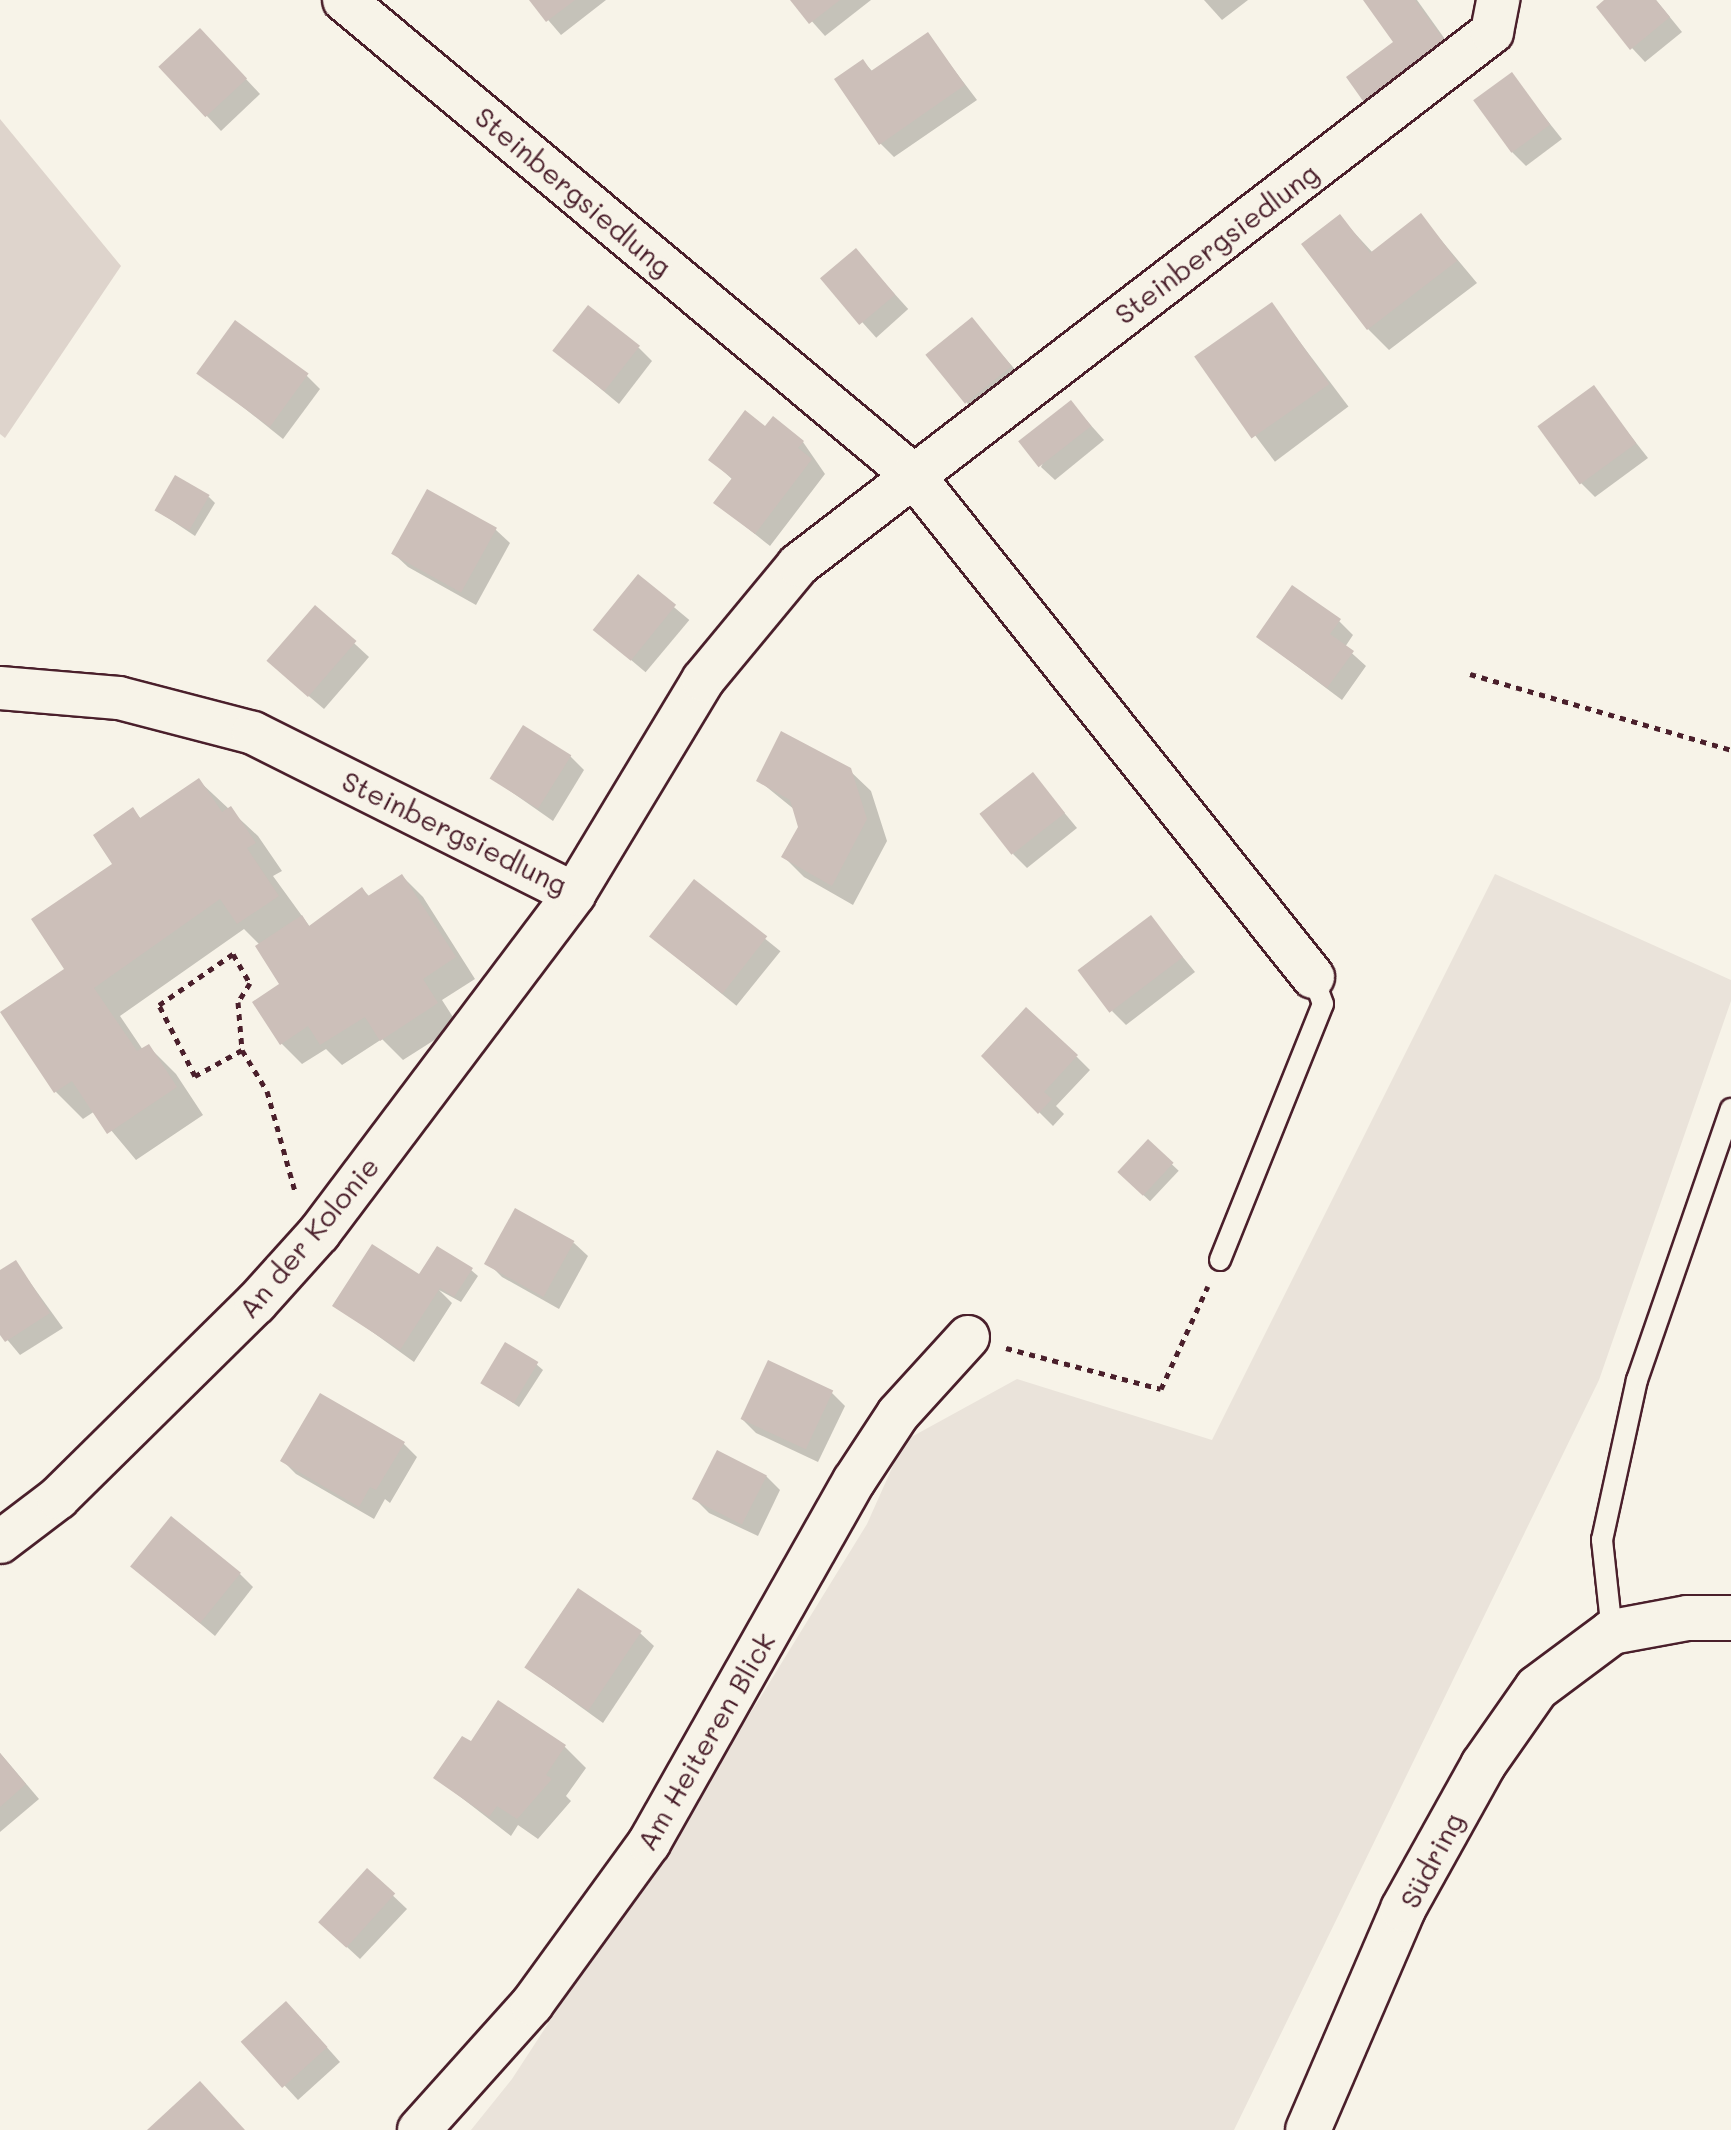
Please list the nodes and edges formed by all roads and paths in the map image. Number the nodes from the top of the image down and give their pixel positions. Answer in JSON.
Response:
{"nodes":[{"id":1,"x":344,"y":0,"type":"edge"},
{"id":2,"x":1498,"y":0,"type":"edge"},
{"id":3,"x":913,"y":475,"type":"junction"},
{"id":4,"x":1470,"y":674,"type":"dead end"},
{"id":5,"x":0,"y":688,"type":"edge"},
{"id":6,"x":1731,"y":750,"type":"edge"},
{"id":7,"x":574,"y":894,"type":"junction"},
{"id":8,"x":1313,"y":977,"type":"joint"},
{"id":9,"x":242,"y":1050,"type":"junction"},
{"id":10,"x":1731,"y":1109,"type":"edge"},
{"id":11,"x":293,"y":1187,"type":"dead end"},
{"id":12,"x":1220,"y":1260,"type":"joint"},
{"id":13,"x":968,"y":1337,"type":"joint"},
{"id":14,"x":0,"y":1542,"type":"edge"},
{"id":15,"x":1731,"y":1618,"type":"edge"},
{"id":16,"x":1612,"y":1632,"type":"junction"},
{"id":17,"x":419,"y":2130,"type":"edge"},
{"id":18,"x":1308,"y":2130,"type":"edge"}],
"edges":[{"from":1,"to":3,"type":"street","name":"Steinbergsiedlung"},
{"from":2,"to":3,"type":"street","name":"Steinbergsiedlung"},
{"from":3,"to":7,"type":"street","name":"Steinbergsiedlung"},
{"from":3,"to":8,"type":"street","name":"Steinbergsiedlung"},
{"from":4,"to":6,"type":"path"},
{"from":5,"to":7,"type":"street","name":"Steinbergsiedlung"},
{"from":7,"to":14,"type":"street","name":"An der Kolonie"},
{"from":8,"to":12,"type":"lane"},
{"from":9,"to":9,"type":"path"},
{"from":9,"to":11,"type":"path"},
{"from":10,"to":16,"type":"lane"},
{"from":12,"to":13,"type":"path"},
{"from":13,"to":17,"type":"street","name":"Am Heiteren Blick"},
{"from":15,"to":16,"type":"main road"},
{"from":16,"to":18,"type":"main road","name":"Südring"}]}
